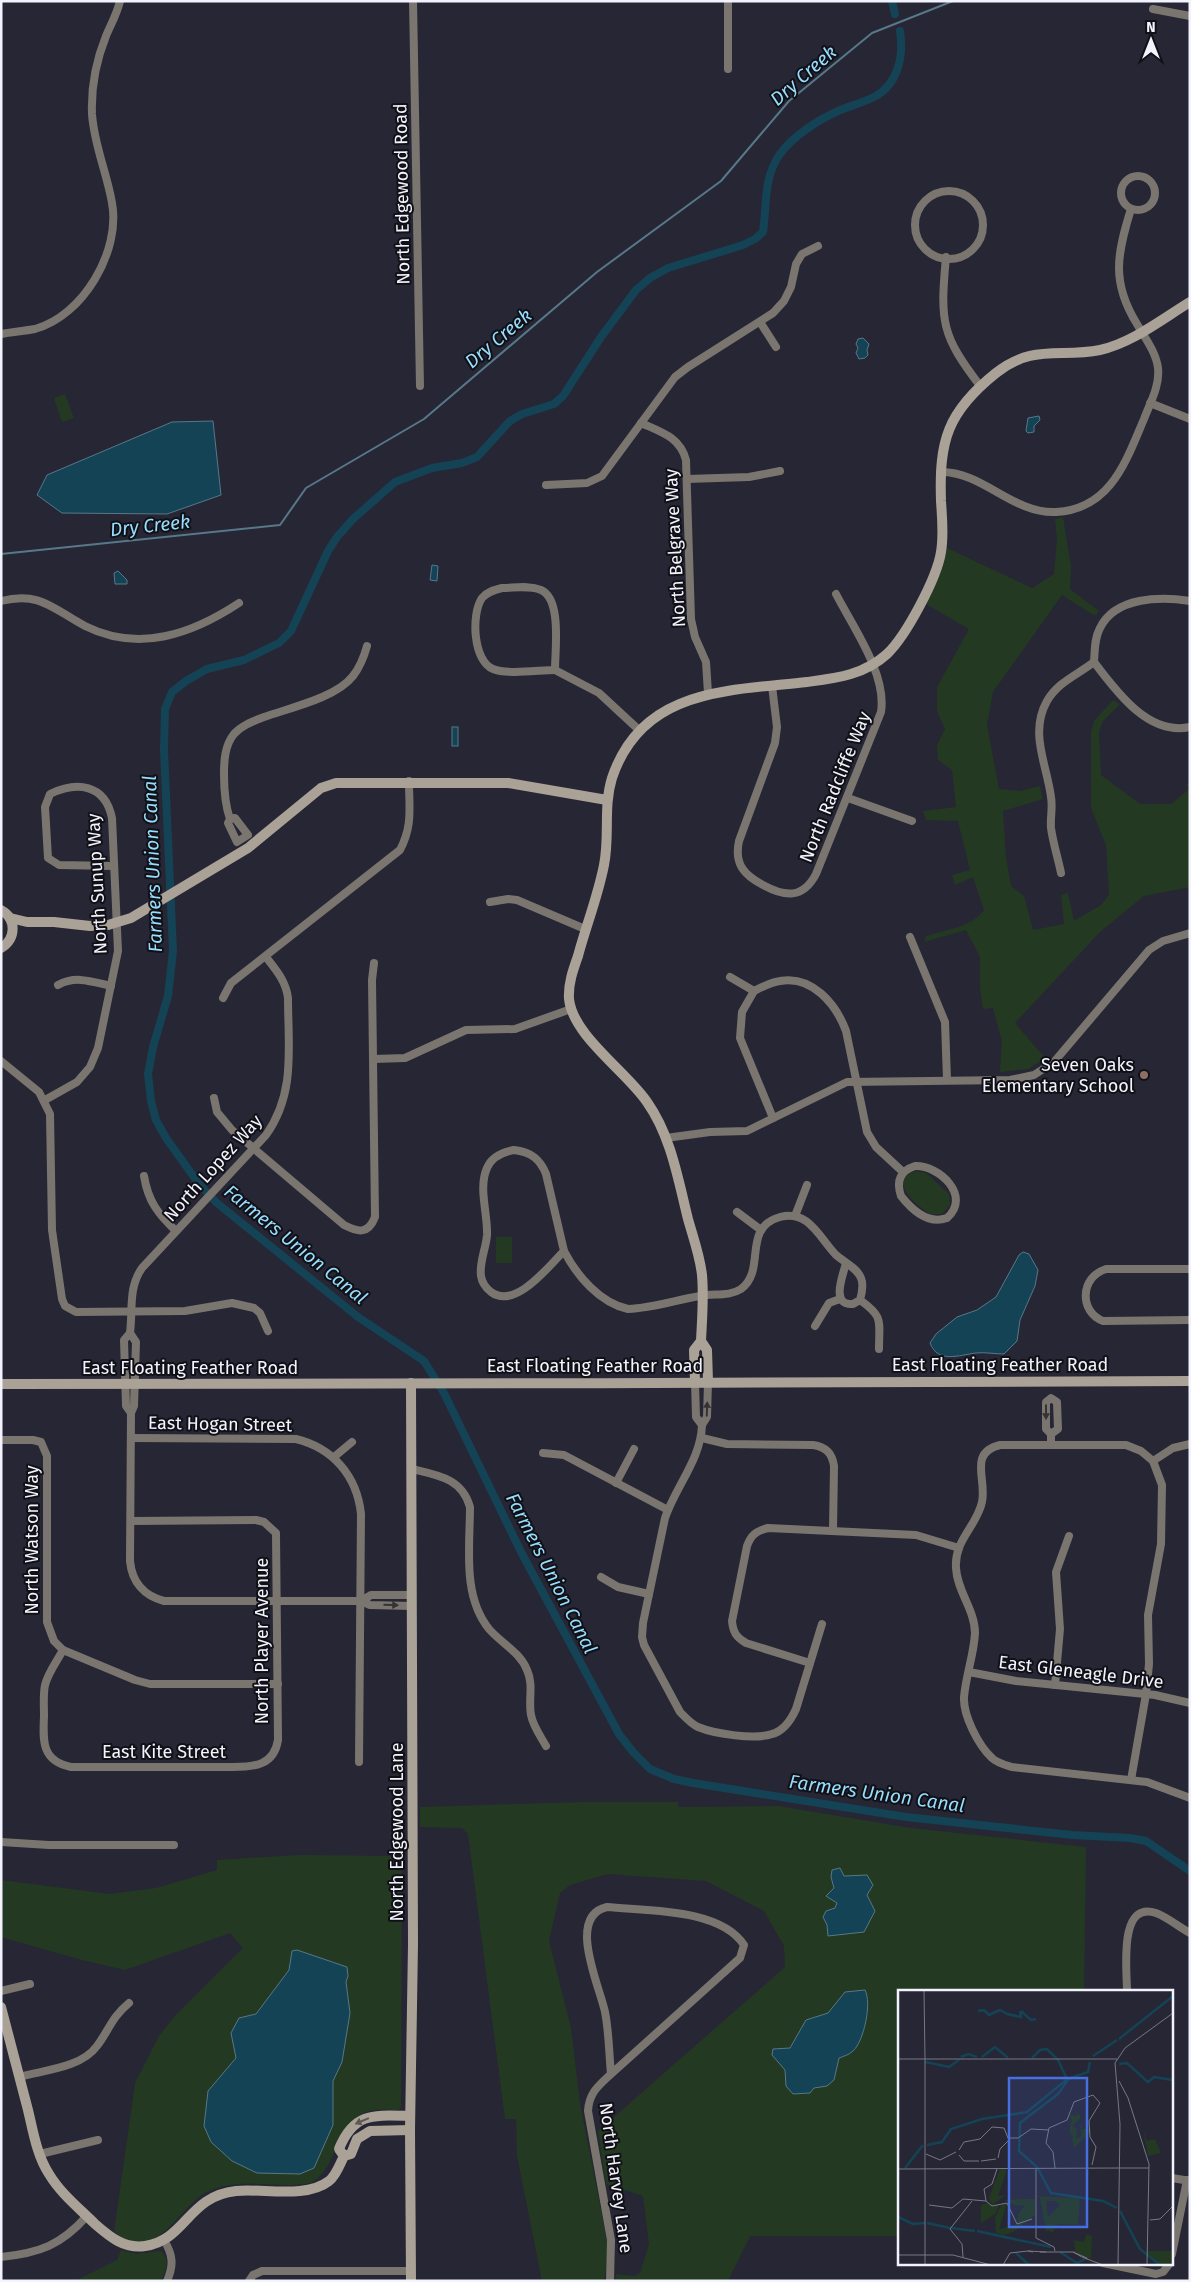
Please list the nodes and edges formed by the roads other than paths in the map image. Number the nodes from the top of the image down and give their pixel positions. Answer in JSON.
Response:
{"nodes":[{"id":1,"x":120,"y":1,"type":"edge"},
{"id":2,"x":413,"y":1,"type":"edge"},
{"id":3,"x":728,"y":1,"type":"edge"},
{"id":4,"x":1153,"y":9,"type":"dead end"},
{"id":5,"x":1190,"y":16,"type":"edge"},
{"id":6,"x":728,"y":69,"type":"dead end"},
{"id":7,"x":1131,"y":209,"type":"junction"},
{"id":8,"x":818,"y":246,"type":"dead end"},
{"id":9,"x":946,"y":257,"type":"junction"},
{"id":10,"x":1190,"y":302,"type":"edge"},
{"id":11,"x":760,"y":322,"type":"junction"},
{"id":12,"x":1141,"y":332,"type":"junction"},
{"id":13,"x":1,"y":334,"type":"edge"},
{"id":14,"x":776,"y":347,"type":"dead end"},
{"id":15,"x":420,"y":386,"type":"dead end"},
{"id":16,"x":981,"y":387,"type":"junction"},
{"id":17,"x":1150,"y":403,"type":"junction"},
{"id":18,"x":1190,"y":419,"type":"edge"},
{"id":19,"x":641,"y":423,"type":"junction"},
{"id":20,"x":780,"y":471,"type":"dead end"},
{"id":21,"x":940,"y":472,"type":"junction"},
{"id":22,"x":687,"y":478,"type":"junction"},
{"id":23,"x":546,"y":486,"type":"dead end"},
{"id":24,"x":836,"y":594,"type":"dead end"},
{"id":25,"x":1,"y":601,"type":"edge"},
{"id":26,"x":1190,"y":601,"type":"edge"},
{"id":27,"x":239,"y":603,"type":"dead end"},
{"id":28,"x":367,"y":646,"type":"dead end"},
{"id":29,"x":1094,"y":662,"type":"junction"},
{"id":30,"x":874,"y":666,"type":"junction"},
{"id":31,"x":556,"y":670,"type":"junction"},
{"id":32,"x":772,"y":686,"type":"junction"},
{"id":33,"x":708,"y":693,"type":"junction"},
{"id":34,"x":1190,"y":727,"type":"edge"},
{"id":35,"x":639,"y":730,"type":"junction"},
{"id":36,"x":409,"y":781,"type":"junction"},
{"id":37,"x":848,"y":798,"type":"junction"},
{"id":38,"x":607,"y":800,"type":"junction"},
{"id":39,"x":912,"y":821,"type":"dead end"},
{"id":40,"x":245,"y":844,"type":"junction"},
{"id":41,"x":113,"y":866,"type":"junction"},
{"id":42,"x":1061,"y":873,"type":"dead end"},
{"id":43,"x":490,"y":902,"type":"dead end"},
{"id":44,"x":1,"y":910,"type":"edge"},
{"id":45,"x":10,"y":918,"type":"junction"},
{"id":46,"x":27,"y":922,"type":"junction"},
{"id":47,"x":117,"y":923,"type":"junction"},
{"id":48,"x":586,"y":929,"type":"junction"},
{"id":49,"x":1190,"y":933,"type":"edge"},
{"id":50,"x":12,"y":937,"type":"junction"},
{"id":51,"x":910,"y":937,"type":"dead end"},
{"id":52,"x":1,"y":948,"type":"edge"},
{"id":53,"x":266,"y":957,"type":"junction"},
{"id":54,"x":374,"y":963,"type":"dead end"},
{"id":55,"x":730,"y":977,"type":"dead end"},
{"id":56,"x":58,"y":985,"type":"dead end"},
{"id":57,"x":111,"y":986,"type":"junction"},
{"id":58,"x":754,"y":991,"type":"junction"},
{"id":59,"x":223,"y":998,"type":"dead end"},
{"id":60,"x":571,"y":1009,"type":"junction"},
{"id":61,"x":374,"y":1059,"type":"junction"},
{"id":62,"x":1,"y":1061,"type":"edge"},
{"id":63,"x":947,"y":1080,"type":"junction"},
{"id":64,"x":855,"y":1081,"type":"junction"},
{"id":65,"x":214,"y":1098,"type":"dead end"},
{"id":66,"x":44,"y":1100,"type":"junction"},
{"id":67,"x":773,"y":1118,"type":"junction"},
{"id":68,"x":666,"y":1138,"type":"junction"},
{"id":69,"x":253,"y":1149,"type":"junction"},
{"id":70,"x":903,"y":1172,"type":"junction"},
{"id":71,"x":144,"y":1176,"type":"dead end"},
{"id":72,"x":808,"y":1185,"type":"dead end"},
{"id":73,"x":737,"y":1212,"type":"dead end"},
{"id":74,"x":795,"y":1216,"type":"junction"},
{"id":75,"x":761,"y":1230,"type":"junction"},
{"id":76,"x":176,"y":1231,"type":"junction"},
{"id":77,"x":564,"y":1251,"type":"junction"},
{"id":78,"x":846,"y":1263,"type":"junction"},
{"id":79,"x":1190,"y":1269,"type":"edge"},
{"id":80,"x":702,"y":1295,"type":"junction"},
{"id":81,"x":840,"y":1299,"type":"junction"},
{"id":82,"x":860,"y":1300,"type":"junction"},
{"id":83,"x":132,"y":1312,"type":"junction"},
{"id":84,"x":1190,"y":1320,"type":"edge"},
{"id":85,"x":814,"y":1326,"type":"dead end"},
{"id":86,"x":268,"y":1331,"type":"dead end"},
{"id":87,"x":130,"y":1333,"type":"junction"},
{"id":88,"x":701,"y":1341,"type":"junction"},
{"id":89,"x":878,"y":1349,"type":"dead end"},
{"id":90,"x":1051,"y":1381,"type":"junction"},
{"id":91,"x":1190,"y":1381,"type":"edge"},
{"id":92,"x":695,"y":1382,"type":"junction"},
{"id":93,"x":708,"y":1382,"type":"junction"},
{"id":94,"x":415,"y":1383,"type":"junction"},
{"id":95,"x":1,"y":1384,"type":"edge"},
{"id":96,"x":130,"y":1385,"type":"junction"},
{"id":97,"x":1051,"y":1398,"type":"junction"},
{"id":98,"x":702,"y":1425,"type":"junction"},
{"id":99,"x":1051,"y":1434,"type":"junction"},
{"id":100,"x":132,"y":1438,"type":"junction"},
{"id":101,"x":702,"y":1438,"type":"junction"},
{"id":102,"x":1,"y":1440,"type":"edge"},
{"id":103,"x":352,"y":1442,"type":"dead end"},
{"id":104,"x":1190,"y":1444,"type":"edge"},
{"id":105,"x":1051,"y":1445,"type":"junction"},
{"id":106,"x":634,"y":1449,"type":"dead end"},
{"id":107,"x":543,"y":1454,"type":"dead end"},
{"id":108,"x":334,"y":1457,"type":"junction"},
{"id":109,"x":1153,"y":1461,"type":"junction"},
{"id":110,"x":412,"y":1469,"type":"junction"},
{"id":111,"x":616,"y":1483,"type":"junction"},
{"id":112,"x":668,"y":1510,"type":"junction"},
{"id":113,"x":131,"y":1521,"type":"junction"},
{"id":114,"x":833,"y":1530,"type":"junction"},
{"id":115,"x":1069,"y":1536,"type":"dead end"},
{"id":116,"x":959,"y":1548,"type":"junction"},
{"id":117,"x":601,"y":1577,"type":"dead end"},
{"id":118,"x":649,"y":1594,"type":"junction"},
{"id":119,"x":412,"y":1600,"type":"junction"},
{"id":120,"x":277,"y":1601,"type":"junction"},
{"id":121,"x":361,"y":1601,"type":"junction"},
{"id":122,"x":822,"y":1624,"type":"dead end"},
{"id":123,"x":62,"y":1650,"type":"junction"},
{"id":124,"x":810,"y":1663,"type":"junction"},
{"id":125,"x":969,"y":1672,"type":"junction"},
{"id":126,"x":278,"y":1684,"type":"junction"},
{"id":127,"x":1055,"y":1685,"type":"junction"},
{"id":128,"x":1146,"y":1694,"type":"junction"},
{"id":129,"x":1190,"y":1703,"type":"edge"},
{"id":130,"x":546,"y":1746,"type":"dead end"},
{"id":131,"x":273,"y":1755,"type":"joint"},
{"id":132,"x":360,"y":1762,"type":"dead end"},
{"id":133,"x":1131,"y":1780,"type":"junction"},
{"id":134,"x":1190,"y":1798,"type":"edge"},
{"id":135,"x":1,"y":1842,"type":"edge"},
{"id":136,"x":174,"y":1845,"type":"dead end"},
{"id":137,"x":1190,"y":1933,"type":"edge"},
{"id":138,"x":30,"y":1984,"type":"dead end"},
{"id":139,"x":1126,"y":1990,"type":"edge"},
{"id":140,"x":1,"y":1992,"type":"edge"},
{"id":141,"x":129,"y":2003,"type":"dead end"},
{"id":142,"x":1,"y":2007,"type":"edge"},
{"id":143,"x":4,"y":2032,"type":"edge"},
{"id":144,"x":611,"y":2074,"type":"junction"},
{"id":145,"x":19,"y":2077,"type":"junction"},
{"id":146,"x":410,"y":2116,"type":"junction"},
{"id":147,"x":410,"y":2130,"type":"junction"},
{"id":148,"x":98,"y":2140,"type":"dead end"},
{"id":149,"x":40,"y":2154,"type":"junction"},
{"id":150,"x":344,"y":2156,"type":"junction"},
{"id":151,"x":1174,"y":2178,"type":"edge"},
{"id":152,"x":1188,"y":2181,"type":"edge"},
{"id":153,"x":87,"y":2216,"type":"junction"},
{"id":154,"x":164,"y":2240,"type":"junction"},
{"id":155,"x":1174,"y":2245,"type":"edge"},
{"id":156,"x":1,"y":2257,"type":"edge"},
{"id":157,"x":1108,"y":2264,"type":"edge"},
{"id":158,"x":1169,"y":2264,"type":"edge"},
{"id":159,"x":334,"y":2271,"type":"junction"},
{"id":160,"x":411,"y":2276,"type":"edge"},
{"id":161,"x":167,"y":2281,"type":"edge"},
{"id":162,"x":249,"y":2281,"type":"edge"},
{"id":163,"x":334,"y":2281,"type":"edge"},
{"id":164,"x":610,"y":2281,"type":"edge"}],
"edges":[{"from":1,"to":13,"type":"street"},
{"from":2,"to":15,"type":"street","name":"North Edgewood Road"},
{"from":3,"to":6,"type":"street"},
{"from":4,"to":5,"type":"street"},
{"from":7,"to":7,"type":"street"},
{"from":7,"to":12,"type":"street"},
{"from":8,"to":11,"type":"street"},
{"from":9,"to":9,"type":"street"},
{"from":9,"to":16,"type":"street"},
{"from":10,"to":12,"type":"street"},
{"from":11,"to":14,"type":"street"},
{"from":11,"to":19,"type":"street"},
{"from":12,"to":16,"type":"street"},
{"from":12,"to":17,"type":"street"},
{"from":16,"to":21,"type":"street"},
{"from":17,"to":18,"type":"street"},
{"from":17,"to":21,"type":"street"},
{"from":19,"to":22,"type":"street","name":"North Belgrave Way"},
{"from":19,"to":23,"type":"street"},
{"from":20,"to":22,"type":"street"},
{"from":21,"to":30,"type":"street"},
{"from":22,"to":33,"type":"street","name":"North Belgrave Way"},
{"from":24,"to":30,"type":"street","name":"North Radcliffe Way"},
{"from":25,"to":27,"type":"street"},
{"from":26,"to":29,"type":"street"},
{"from":28,"to":40,"type":"street"},
{"from":29,"to":34,"type":"street"},
{"from":29,"to":42,"type":"street"},
{"from":30,"to":32,"type":"street"},
{"from":30,"to":37,"type":"street","name":"North Radcliffe Way"},
{"from":31,"to":31,"type":"street"},
{"from":31,"to":35,"type":"street"},
{"from":32,"to":33,"type":"street"},
{"from":32,"to":37,"type":"street","name":"North Radcliffe Way"},
{"from":33,"to":35,"type":"street"},
{"from":35,"to":38,"type":"street"},
{"from":36,"to":38,"type":"street"},
{"from":36,"to":40,"type":"street"},
{"from":36,"to":53,"type":"street"},
{"from":37,"to":39,"type":"street"},
{"from":38,"to":48,"type":"street"},
{"from":40,"to":47,"type":"street"},
{"from":41,"to":41,"type":"street","name":"North Sunup Way"},
{"from":41,"to":47,"type":"street","name":"North Sunup Way"},
{"from":43,"to":48,"type":"street"},
{"from":44,"to":45,"type":"street"},
{"from":45,"to":46,"type":"street"},
{"from":45,"to":50,"type":"street"},
{"from":46,"to":47,"type":"street"},
{"from":46,"to":50,"type":"street"},
{"from":47,"to":57,"type":"street","name":"North Sunup Way"},
{"from":48,"to":60,"type":"street"},
{"from":49,"to":63,"type":"street"},
{"from":50,"to":52,"type":"street"},
{"from":51,"to":63,"type":"street"},
{"from":53,"to":59,"type":"street"},
{"from":53,"to":69,"type":"street","name":"North Lopez Way"},
{"from":54,"to":61,"type":"street"},
{"from":55,"to":58,"type":"street"},
{"from":56,"to":57,"type":"street"},
{"from":57,"to":66,"type":"street","name":"North Sunup Way"},
{"from":58,"to":64,"type":"street"},
{"from":58,"to":67,"type":"street"},
{"from":60,"to":61,"type":"street"},
{"from":60,"to":68,"type":"street"},
{"from":61,"to":69,"type":"street"},
{"from":62,"to":66,"type":"street"},
{"from":63,"to":64,"type":"street"},
{"from":64,"to":67,"type":"street"},
{"from":64,"to":70,"type":"street"},
{"from":65,"to":69,"type":"street"},
{"from":66,"to":83,"type":"street"},
{"from":67,"to":68,"type":"street"},
{"from":68,"to":80,"type":"street"},
{"from":69,"to":76,"type":"street","name":"North Lopez Way"},
{"from":70,"to":70,"type":"street"},
{"from":71,"to":76,"type":"street"},
{"from":72,"to":74,"type":"street"},
{"from":73,"to":75,"type":"street"},
{"from":74,"to":75,"type":"street"},
{"from":74,"to":78,"type":"street"},
{"from":75,"to":80,"type":"street"},
{"from":76,"to":83,"type":"street","name":"North Lopez Way"},
{"from":77,"to":77,"type":"street"},
{"from":77,"to":80,"type":"street"},
{"from":78,"to":81,"type":"street"},
{"from":78,"to":82,"type":"street"},
{"from":79,"to":84,"type":"street"},
{"from":80,"to":88,"type":"street"},
{"from":81,"to":82,"type":"street"},
{"from":81,"to":85,"type":"street"},
{"from":82,"to":89,"type":"street"},
{"from":83,"to":86,"type":"street"},
{"from":83,"to":87,"type":"street","name":"North Lopez Way"},
{"from":87,"to":96,"type":"street","name":"North Lopez Way"},
{"from":87,"to":96,"type":"street","name":"North Lopez Way"},
{"from":88,"to":92,"type":"street"},
{"from":88,"to":93,"type":"street"},
{"from":90,"to":91,"type":"street","name":"East Floating Feather Road"},
{"from":90,"to":93,"type":"street","name":"East Floating Feather Road"},
{"from":90,"to":97,"type":"street"},
{"from":92,"to":93,"type":"street","name":"East Floating Feather Road"},
{"from":92,"to":94,"type":"street","name":"East Floating Feather Road"},
{"from":92,"to":98,"type":"street"},
{"from":98,"to":93,"type":"street","one_way":true},
{"from":94,"to":96,"type":"street","name":"East Floating Feather Road"},
{"from":94,"to":110,"type":"street","name":"North Edgewood Lane"},
{"from":95,"to":96,"type":"street","name":"East Floating Feather Road"},
{"from":96,"to":100,"type":"street"},
{"from":97,"to":99,"type":"street","one_way":true},
{"from":97,"to":99,"type":"street"},
{"from":98,"to":101,"type":"street"},
{"from":99,"to":105,"type":"street"},
{"from":100,"to":108,"type":"street","name":"East Hogan Street"},
{"from":100,"to":113,"type":"street"},
{"from":101,"to":112,"type":"street"},
{"from":101,"to":114,"type":"street"},
{"from":102,"to":123,"type":"street","name":"North Watson Way"},
{"from":103,"to":108,"type":"street"},
{"from":104,"to":109,"type":"street"},
{"from":105,"to":109,"type":"street"},
{"from":105,"to":116,"type":"street"},
{"from":106,"to":111,"type":"street"},
{"from":107,"to":111,"type":"street"},
{"from":108,"to":121,"type":"street"},
{"from":109,"to":128,"type":"street"},
{"from":110,"to":119,"type":"street","name":"North Edgewood Lane"},
{"from":110,"to":130,"type":"street"},
{"from":111,"to":112,"type":"street"},
{"from":112,"to":118,"type":"street"},
{"from":113,"to":120,"type":"street"},
{"from":113,"to":120,"type":"street","name":"North Player Avenue"},
{"from":114,"to":116,"type":"street"},
{"from":114,"to":124,"type":"street"},
{"from":115,"to":127,"type":"street"},
{"from":116,"to":125,"type":"street"},
{"from":117,"to":118,"type":"street"},
{"from":118,"to":124,"type":"street"},
{"from":119,"to":121,"type":"street"},
{"from":119,"to":146,"type":"street","name":"North Edgewood Lane"},
{"from":120,"to":121,"type":"street"},
{"from":120,"to":126,"type":"street","name":"North Player Avenue"},
{"from":121,"to":132,"type":"street"},
{"from":122,"to":124,"type":"street"},
{"from":123,"to":126,"type":"street"},
{"from":123,"to":131,"type":"street","name":"East Kite Street"},
{"from":125,"to":127,"type":"street","name":"East Gleneagle Drive"},
{"from":125,"to":133,"type":"street"},
{"from":126,"to":131,"type":"street","name":"North Player Avenue"},
{"from":127,"to":128,"type":"street","name":"East Gleneagle Drive"},
{"from":128,"to":129,"type":"street","name":"East Gleneagle Drive"},
{"from":128,"to":133,"type":"street"},
{"from":133,"to":134,"type":"street"},
{"from":135,"to":136,"type":"street"},
{"from":137,"to":139,"type":"street"},
{"from":138,"to":140,"type":"street"},
{"from":141,"to":145,"type":"street"},
{"from":142,"to":143,"type":"street"},
{"from":143,"to":145,"type":"street"},
{"from":144,"to":144,"type":"street"},
{"from":144,"to":164,"type":"street","name":"North Harvey Lane"},
{"from":145,"to":149,"type":"street"},
{"from":146,"to":147,"type":"street","name":"North Edgewood Lane"},
{"from":146,"to":150,"type":"street","one_way":true},
{"from":147,"to":150,"type":"street"},
{"from":147,"to":160,"type":"street","name":"North Edgewood Lane"},
{"from":148,"to":149,"type":"street"},
{"from":149,"to":153,"type":"street"},
{"from":150,"to":154,"type":"street"},
{"from":151,"to":152,"type":"street"},
{"from":152,"to":155,"type":"street"},
{"from":153,"to":154,"type":"street"},
{"from":153,"to":156,"type":"street"},
{"from":154,"to":161,"type":"street"},
{"from":157,"to":158,"type":"street"},
{"from":159,"to":160,"type":"street"},
{"from":159,"to":162,"type":"street"},
{"from":159,"to":163,"type":"street"}]}
